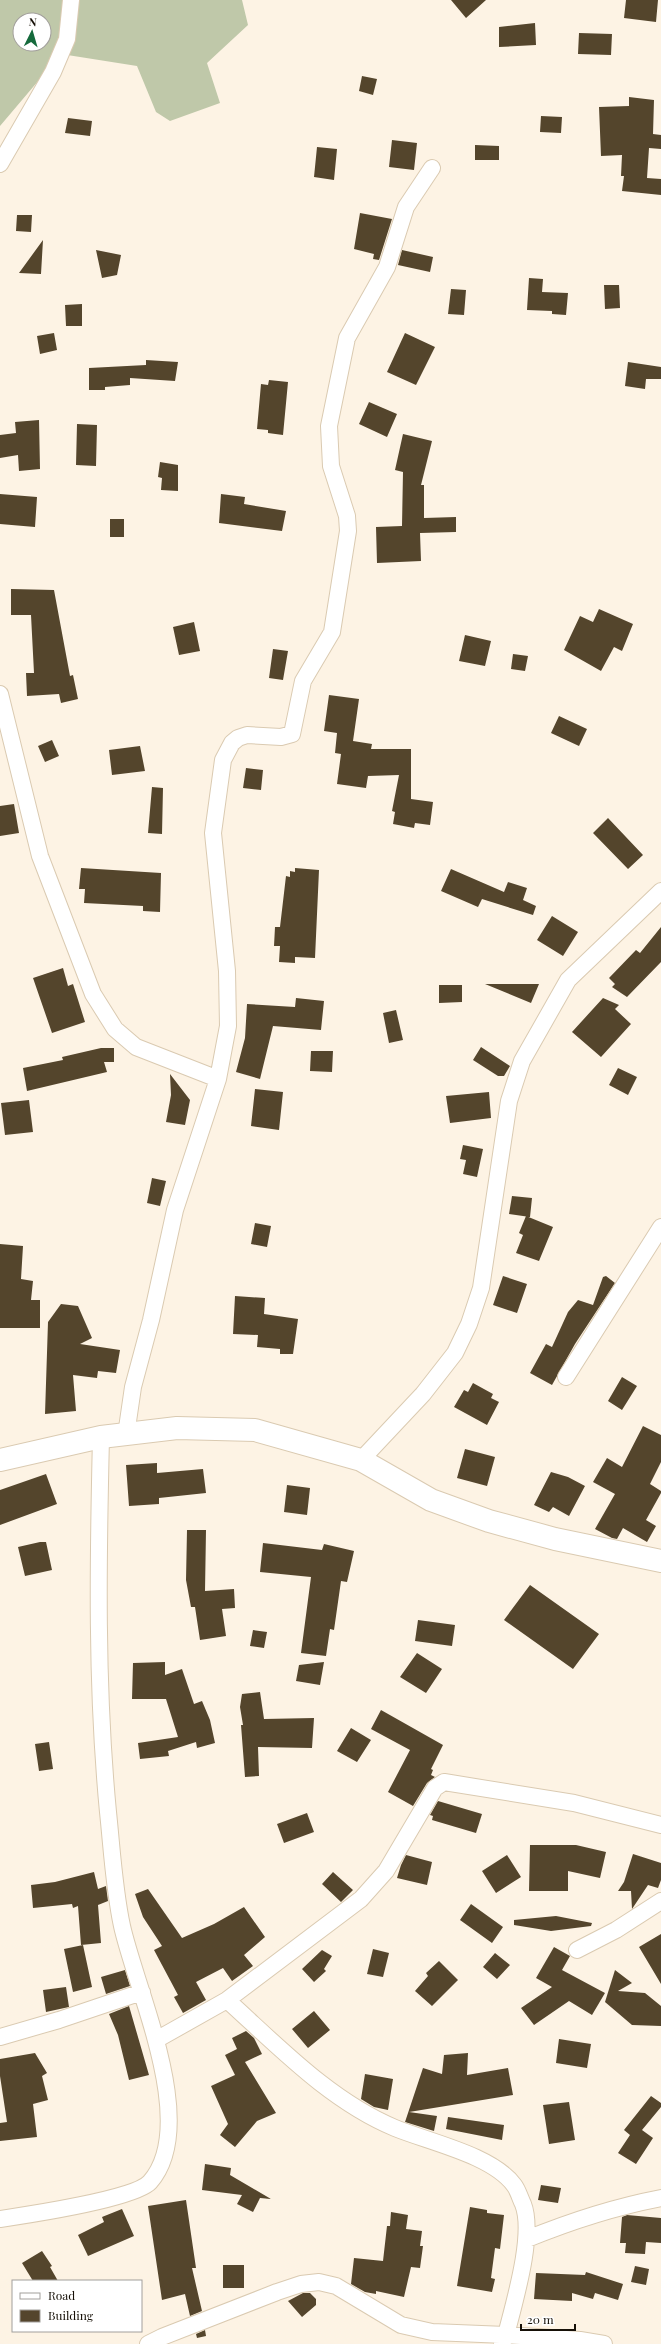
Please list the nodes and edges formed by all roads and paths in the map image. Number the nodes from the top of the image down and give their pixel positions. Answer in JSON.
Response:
{"nodes":[{"id":1,"x":71,"y":0,"type":"edge"},
{"id":2,"x":0,"y":164,"type":"edge"},
{"id":3,"x":432,"y":168,"type":"dead end"},
{"id":4,"x":0,"y":694,"type":"edge"},
{"id":5,"x":661,"y":892,"type":"edge"},
{"id":6,"x":218,"y":1079,"type":"junction"},
{"id":7,"x":661,"y":1227,"type":"edge"},
{"id":8,"x":566,"y":1376,"type":"dead end"},
{"id":9,"x":126,"y":1435,"type":"junction"},
{"id":10,"x":101,"y":1437,"type":"junction"},
{"id":11,"x":0,"y":1460,"type":"edge"},
{"id":12,"x":361,"y":1460,"type":"junction"},
{"id":13,"x":661,"y":1561,"type":"edge"},
{"id":14,"x":661,"y":1825,"type":"edge"},
{"id":15,"x":661,"y":1901,"type":"edge"},
{"id":16,"x":577,"y":1950,"type":"dead end"},
{"id":17,"x":142,"y":1992,"type":"junction"},
{"id":18,"x":227,"y":2000,"type":"junction"},
{"id":19,"x":0,"y":2037,"type":"edge"},
{"id":20,"x":156,"y":2040,"type":"junction"},
{"id":21,"x":661,"y":2198,"type":"edge"},
{"id":22,"x":0,"y":2219,"type":"edge"},
{"id":23,"x":527,"y":2239,"type":"junction"},
{"id":24,"x":504,"y":2340,"type":"edge"},
{"id":25,"x":148,"y":2344,"type":"edge"},
{"id":26,"x":604,"y":2344,"type":"edge"}],
"edges":[{"from":1,"to":2,"type":"street"},
{"from":3,"to":6,"type":"street"},
{"from":4,"to":6,"type":"street"},
{"from":5,"to":12,"type":"street"},
{"from":6,"to":9,"type":"street"},
{"from":7,"to":8,"type":"street"},
{"from":9,"to":10,"type":"street"},
{"from":9,"to":12,"type":"street"},
{"from":10,"to":11,"type":"street"},
{"from":10,"to":17,"type":"street"},
{"from":12,"to":13,"type":"street"},
{"from":14,"to":18,"type":"street"},
{"from":15,"to":16,"type":"street"},
{"from":17,"to":19,"type":"street"},
{"from":17,"to":20,"type":"street"},
{"from":18,"to":20,"type":"street"},
{"from":18,"to":23,"type":"street"},
{"from":20,"to":22,"type":"street"},
{"from":21,"to":23,"type":"street"},
{"from":23,"to":24,"type":"street"},
{"from":24,"to":25,"type":"street"},
{"from":24,"to":26,"type":"street"}]}
